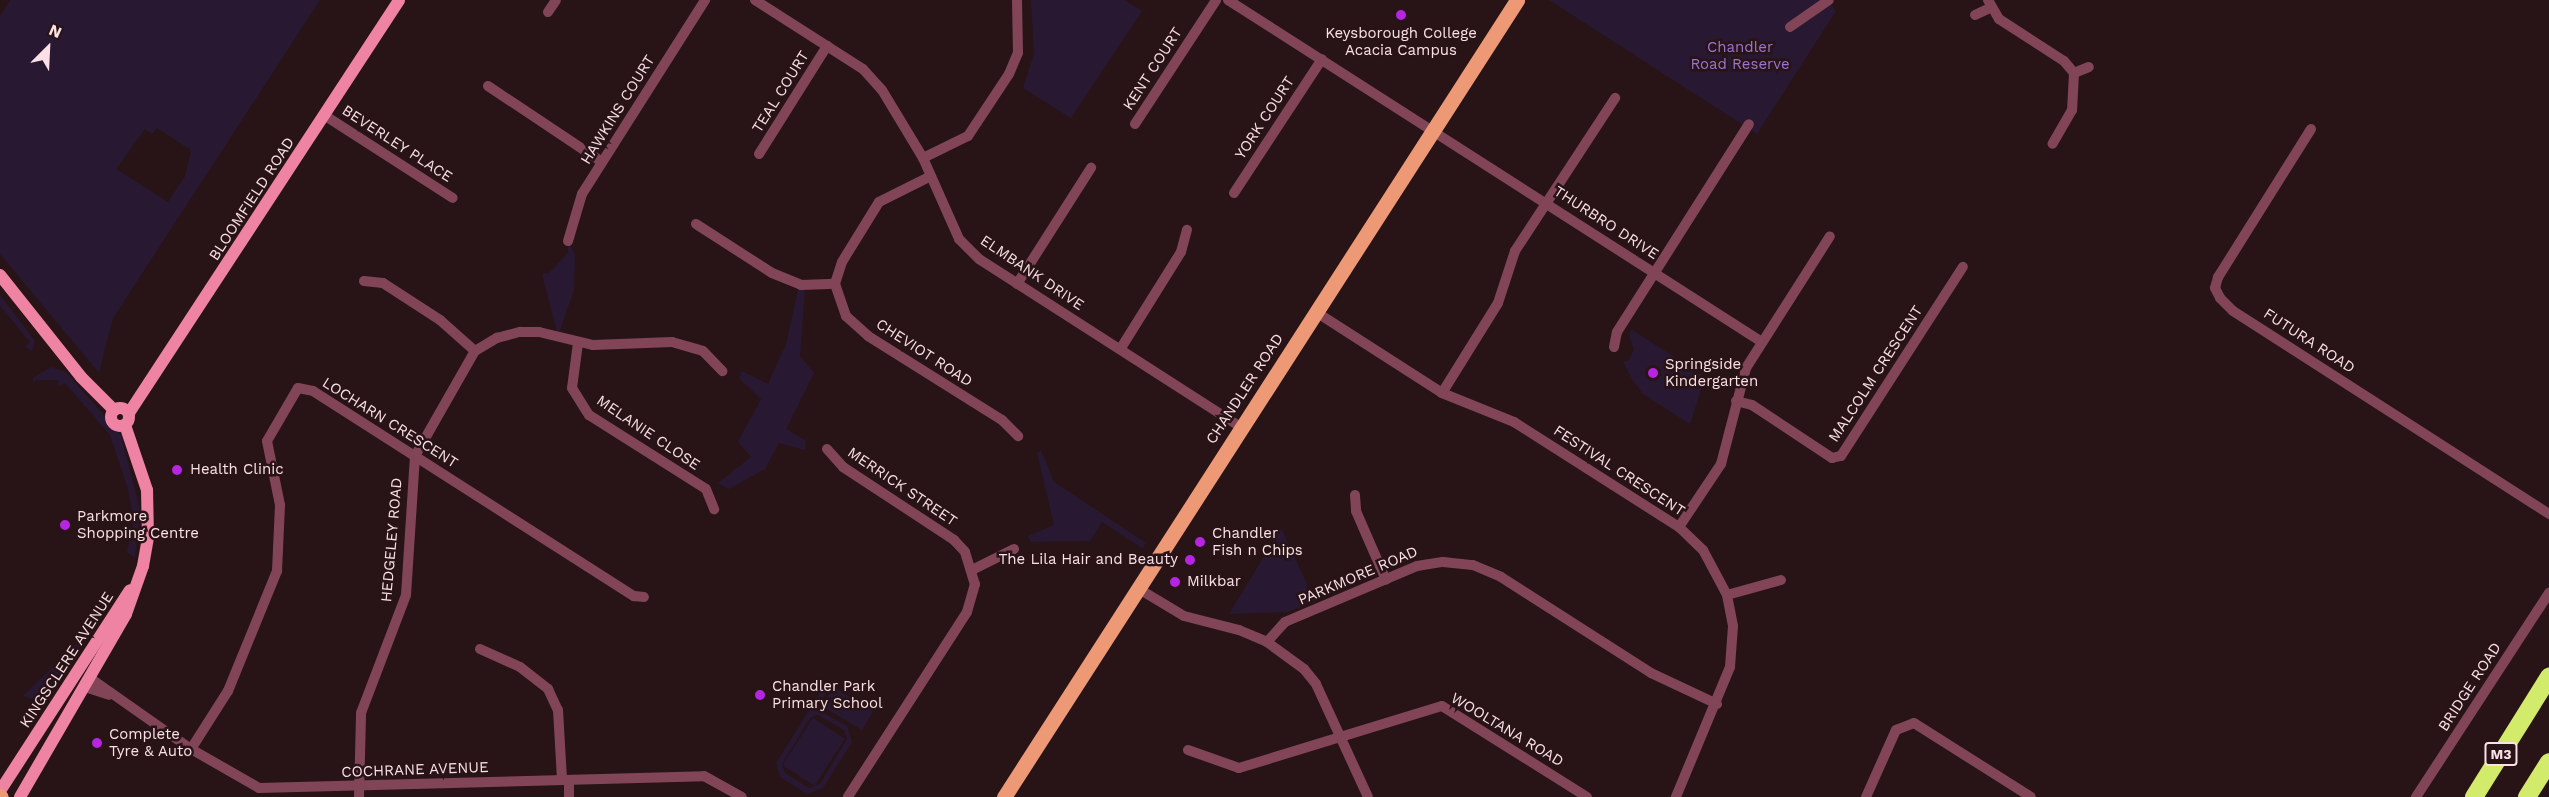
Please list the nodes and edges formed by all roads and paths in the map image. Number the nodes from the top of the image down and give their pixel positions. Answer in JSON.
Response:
{"nodes":[{"id":1,"x":399,"y":0,"type":"edge"},
{"id":2,"x":556,"y":0,"type":"edge"},
{"id":3,"x":705,"y":0,"type":"edge"},
{"id":4,"x":755,"y":0,"type":"edge"},
{"id":5,"x":1017,"y":0,"type":"edge"},
{"id":6,"x":1216,"y":0,"type":"edge"},
{"id":7,"x":1228,"y":0,"type":"edge"},
{"id":8,"x":1517,"y":0,"type":"edge"},
{"id":9,"x":1829,"y":0,"type":"edge"},
{"id":10,"x":1989,"y":4,"type":"edge"},
{"id":11,"x":548,"y":12,"type":"dead end"},
{"id":12,"x":1975,"y":15,"type":"dead end"},
{"id":13,"x":1790,"y":27,"type":"dead end"},
{"id":14,"x":827,"y":45,"type":"junction"},
{"id":15,"x":1322,"y":59,"type":"junction"},
{"id":16,"x":2089,"y":67,"type":"dead end"},
{"id":17,"x":2074,"y":73,"type":"junction"},
{"id":18,"x":488,"y":86,"type":"dead end"},
{"id":19,"x":1615,"y":98,"type":"dead end"},
{"id":20,"x":324,"y":115,"type":"junction"},
{"id":21,"x":1135,"y":124,"type":"dead end"},
{"id":22,"x":1749,"y":124,"type":"dead end"},
{"id":23,"x":2311,"y":129,"type":"dead end"},
{"id":24,"x":1433,"y":131,"type":"junction"},
{"id":25,"x":2052,"y":144,"type":"dead end"},
{"id":26,"x":759,"y":154,"type":"dead end"},
{"id":27,"x":923,"y":158,"type":"junction"},
{"id":28,"x":602,"y":162,"type":"junction"},
{"id":29,"x":1091,"y":168,"type":"dead end"},
{"id":30,"x":928,"y":177,"type":"junction"},
{"id":31,"x":1234,"y":193,"type":"dead end"},
{"id":32,"x":453,"y":198,"type":"dead end"},
{"id":33,"x":1546,"y":202,"type":"junction"},
{"id":34,"x":696,"y":224,"type":"dead end"},
{"id":35,"x":1187,"y":230,"type":"dead end"},
{"id":36,"x":1830,"y":236,"type":"dead end"},
{"id":37,"x":568,"y":242,"type":"dead end"},
{"id":38,"x":1963,"y":267,"type":"dead end"},
{"id":39,"x":1654,"y":273,"type":"junction"},
{"id":40,"x":0,"y":274,"type":"edge"},
{"id":41,"x":364,"y":281,"type":"dead end"},
{"id":42,"x":835,"y":284,"type":"junction"},
{"id":43,"x":1017,"y":284,"type":"junction"},
{"id":44,"x":1316,"y":312,"type":"junction"},
{"id":45,"x":1762,"y":342,"type":"junction"},
{"id":46,"x":578,"y":343,"type":"junction"},
{"id":47,"x":1614,"y":347,"type":"dead end"},
{"id":48,"x":1121,"y":348,"type":"junction"},
{"id":49,"x":475,"y":351,"type":"junction"},
{"id":50,"x":722,"y":371,"type":"dead end"},
{"id":51,"x":1442,"y":393,"type":"junction"},
{"id":52,"x":1736,"y":402,"type":"junction"},
{"id":53,"x":114,"y":410,"type":"junction"},
{"id":54,"x":129,"y":413,"type":"junction"},
{"id":55,"x":125,"y":425,"type":"junction"},
{"id":56,"x":1242,"y":428,"type":"junction"},
{"id":57,"x":1018,"y":436,"type":"dead end"},
{"id":58,"x":827,"y":449,"type":"dead end"},
{"id":59,"x":415,"y":456,"type":"junction"},
{"id":60,"x":1355,"y":495,"type":"dead end"},
{"id":61,"x":714,"y":509,"type":"dead end"},
{"id":62,"x":2549,"y":514,"type":"edge"},
{"id":63,"x":1679,"y":527,"type":"junction"},
{"id":64,"x":1014,"y":549,"type":"dead end"},
{"id":65,"x":972,"y":570,"type":"junction"},
{"id":66,"x":140,"y":577,"type":"junction"},
{"id":67,"x":1386,"y":580,"type":"junction"},
{"id":68,"x":1780,"y":580,"type":"dead end"},
{"id":69,"x":1139,"y":589,"type":"junction"},
{"id":70,"x":2549,"y":593,"type":"edge"},
{"id":71,"x":1727,"y":595,"type":"junction"},
{"id":72,"x":644,"y":597,"type":"dead end"},
{"id":73,"x":1267,"y":642,"type":"junction"},
{"id":74,"x":480,"y":649,"type":"dead end"},
{"id":75,"x":76,"y":671,"type":"junction"},
{"id":76,"x":2549,"y":677,"type":"edge"},
{"id":77,"x":87,"y":683,"type":"junction"},
{"id":78,"x":1717,"y":704,"type":"junction"},
{"id":79,"x":2528,"y":711,"type":"junction"},
{"id":80,"x":44,"y":723,"type":"junction"},
{"id":81,"x":59,"y":734,"type":"junction"},
{"id":82,"x":1340,"y":737,"type":"junction"},
{"id":83,"x":191,"y":748,"type":"junction"},
{"id":84,"x":1188,"y":750,"type":"dead end"},
{"id":85,"x":2549,"y":762,"type":"edge"},
{"id":86,"x":565,"y":780,"type":"junction"},
{"id":87,"x":0,"y":791,"type":"edge"},
{"id":88,"x":359,"y":792,"type":"edge"},
{"id":89,"x":740,"y":796,"type":"edge"},
{"id":90,"x":20,"y":797,"type":"edge"},
{"id":91,"x":569,"y":797,"type":"edge"},
{"id":92,"x":848,"y":797,"type":"edge"},
{"id":93,"x":1004,"y":797,"type":"edge"},
{"id":94,"x":1368,"y":797,"type":"edge"},
{"id":95,"x":1587,"y":797,"type":"edge"},
{"id":96,"x":1676,"y":797,"type":"edge"},
{"id":97,"x":1866,"y":797,"type":"edge"},
{"id":98,"x":2031,"y":797,"type":"edge"},
{"id":99,"x":2416,"y":797,"type":"edge"},
{"id":100,"x":2460,"y":797,"type":"edge"},
{"id":101,"x":2474,"y":797,"type":"edge"},
{"id":102,"x":2527,"y":797,"type":"edge"}],
"edges":[{"from":1,"to":20,"type":"main road","name":"BLOOMFIELD ROAD"},
{"from":2,"to":11,"type":"street"},
{"from":3,"to":28,"type":"street","name":"HAWKINS COURT"},
{"from":4,"to":14,"type":"street","name":"ELMBANK DRIVE"},
{"from":5,"to":27,"type":"street"},
{"from":6,"to":21,"type":"street","name":"KENT COURT"},
{"from":7,"to":15,"type":"street","name":"THURBRO DRIVE"},
{"from":8,"to":24,"type":"main road","name":"CHANDLER ROAD"},
{"from":9,"to":13,"type":"street"},
{"from":10,"to":12,"type":"street"},
{"from":10,"to":17,"type":"street"},
{"from":14,"to":26,"type":"street","name":"TEAL COURT"},
{"from":14,"to":27,"type":"street","name":"ELMBANK DRIVE"},
{"from":15,"to":24,"type":"street","name":"THURBRO DRIVE"},
{"from":15,"to":31,"type":"street","name":"YORK COURT"},
{"from":16,"to":17,"type":"street"},
{"from":17,"to":25,"type":"street"},
{"from":18,"to":28,"type":"street"},
{"from":19,"to":33,"type":"street"},
{"from":20,"to":32,"type":"street","name":"BEVERLEY PLACE"},
{"from":20,"to":54,"type":"main road","name":"BLOOMFIELD ROAD"},
{"from":22,"to":39,"type":"street"},
{"from":23,"to":62,"type":"street","name":"FUTURA ROAD"},
{"from":24,"to":33,"type":"street","name":"THURBRO DRIVE"},
{"from":24,"to":44,"type":"main road","name":"CHANDLER ROAD"},
{"from":27,"to":30,"type":"street","name":"ELMBANK DRIVE"},
{"from":28,"to":37,"type":"street","name":"HAWKINS COURT"},
{"from":29,"to":43,"type":"street"},
{"from":30,"to":42,"type":"street"},
{"from":30,"to":43,"type":"street","name":"ELMBANK DRIVE"},
{"from":33,"to":39,"type":"street","name":"THURBRO DRIVE"},
{"from":33,"to":51,"type":"street"},
{"from":34,"to":42,"type":"street"},
{"from":35,"to":48,"type":"street"},
{"from":36,"to":45,"type":"street"},
{"from":38,"to":52,"type":"street","name":"MALCOLM CRESCENT"},
{"from":39,"to":45,"type":"street","name":"THURBRO DRIVE"},
{"from":39,"to":47,"type":"street"},
{"from":40,"to":53,"type":"main road"},
{"from":41,"to":49,"type":"street"},
{"from":42,"to":57,"type":"street","name":"CHEVIOT ROAD"},
{"from":43,"to":48,"type":"street","name":"ELMBANK DRIVE"},
{"from":44,"to":51,"type":"street","name":"FESTIVAL CRESCENT"},
{"from":44,"to":56,"type":"main road","name":"CHANDLER ROAD"},
{"from":45,"to":52,"type":"street"},
{"from":46,"to":49,"type":"street"},
{"from":46,"to":50,"type":"street"},
{"from":46,"to":61,"type":"street","name":"MELANIE CLOSE"},
{"from":48,"to":56,"type":"street","name":"ELMBANK DRIVE"},
{"from":49,"to":59,"type":"street","name":"HEDGELEY ROAD"},
{"from":51,"to":63,"type":"street","name":"FESTIVAL CRESCENT"},
{"from":52,"to":63,"type":"street"},
{"from":53,"to":54,"type":"main road"},
{"from":53,"to":55,"type":"main road","name":"KINGSCLERE AVENUE"},
{"from":54,"to":55,"type":"main road","name":"BLOOMFIELD ROAD"},
{"from":55,"to":66,"type":"main road","name":"KINGSCLERE AVENUE"},
{"from":56,"to":69,"type":"main road","name":"CHANDLER ROAD"},
{"from":58,"to":65,"type":"street","name":"MERRICK STREET"},
{"from":59,"to":72,"type":"street","name":"LOCHARN CRESCENT"},
{"from":59,"to":83,"type":"street","name":"LOCHARN CRESCENT"},
{"from":59,"to":88,"type":"street","name":"HEDGELEY ROAD"},
{"from":60,"to":67,"type":"street"},
{"from":63,"to":71,"type":"street","name":"FESTIVAL CRESCENT"},
{"from":64,"to":65,"type":"street"},
{"from":65,"to":92,"type":"street"},
{"from":66,"to":75,"type":"main road","name":"KINGSCLERE AVENUE"},
{"from":66,"to":77,"type":"main road","name":"KINGSCLERE AVENUE"},
{"from":67,"to":73,"type":"street","name":"PARKMORE ROAD"},
{"from":67,"to":78,"type":"street","name":"PARKMORE ROAD"},
{"from":68,"to":71,"type":"street"},
{"from":69,"to":73,"type":"street"},
{"from":69,"to":93,"type":"main road","name":"CHANDLER ROAD"},
{"from":70,"to":99,"type":"street","name":"BRIDGE ROAD"},
{"from":71,"to":78,"type":"street","name":"FESTIVAL CRESCENT"},
{"from":73,"to":82,"type":"street"},
{"from":74,"to":86,"type":"street"},
{"from":75,"to":77,"type":"main road"},
{"from":75,"to":80,"type":"main road","name":"KINGSCLERE AVENUE"},
{"from":76,"to":79,"type":"highway","number":"M3"},
{"from":77,"to":81,"type":"main road","name":"KINGSCLERE AVENUE"},
{"from":77,"to":83,"type":"street","name":"COCHRANE AVENUE"},
{"from":78,"to":96,"type":"street","name":"FESTIVAL CRESCENT"},
{"from":79,"to":100,"type":"highway"},
{"from":79,"to":101,"type":"highway","number":"M3"},
{"from":80,"to":81,"type":"main road"},
{"from":80,"to":87,"type":"main road","name":"KINGSCLERE AVENUE"},
{"from":81,"to":90,"type":"main road","name":"KINGSCLERE AVENUE"},
{"from":82,"to":84,"type":"street","name":"WOOLTANA ROAD"},
{"from":82,"to":94,"type":"street"},
{"from":82,"to":95,"type":"street","name":"WOOLTANA ROAD"},
{"from":83,"to":88,"type":"street","name":"COCHRANE AVENUE"},
{"from":85,"to":102,"type":"highway"},
{"from":86,"to":88,"type":"street","name":"COCHRANE AVENUE"},
{"from":86,"to":89,"type":"street","name":"COCHRANE AVENUE"},
{"from":86,"to":91,"type":"street"},
{"from":97,"to":98,"type":"street"}]}
